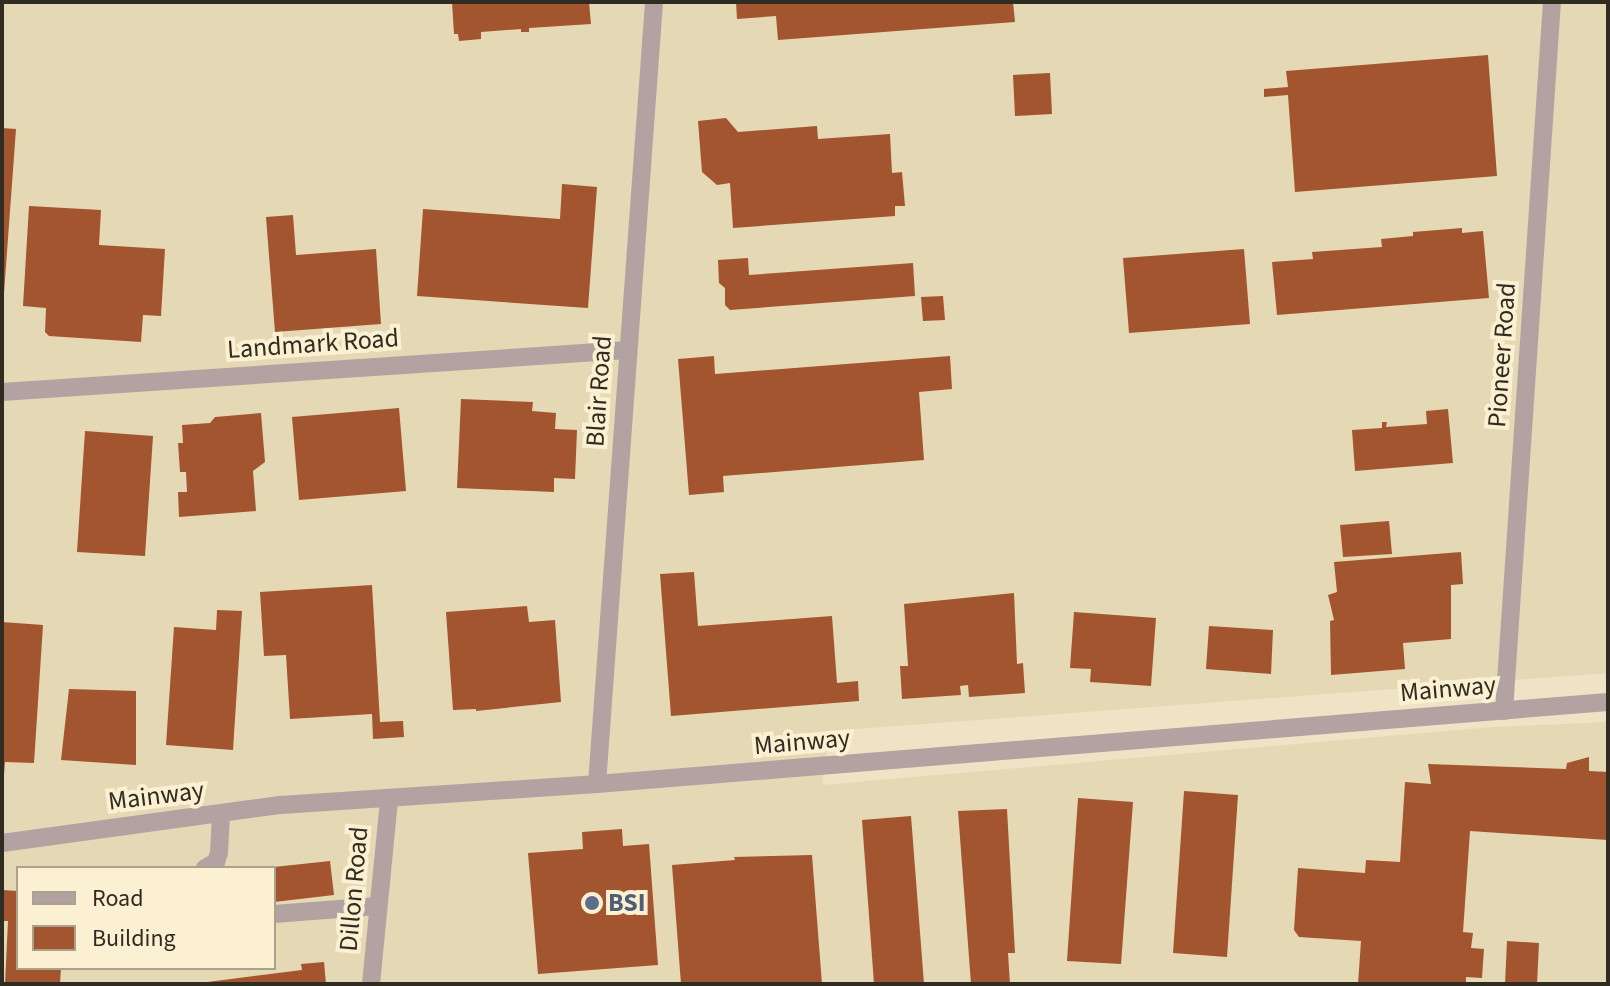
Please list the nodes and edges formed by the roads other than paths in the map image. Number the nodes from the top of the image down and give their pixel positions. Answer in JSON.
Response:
{"nodes":[{"id":1,"x":654,"y":2,"type":"edge"},
{"id":2,"x":1552,"y":2,"type":"edge"},
{"id":3,"x":628,"y":350,"type":"junction"},
{"id":4,"x":2,"y":392,"type":"edge"},
{"id":5,"x":1608,"y":702,"type":"edge"},
{"id":6,"x":1504,"y":711,"type":"junction"},
{"id":7,"x":597,"y":784,"type":"junction"},
{"id":8,"x":389,"y":799,"type":"junction"},
{"id":9,"x":221,"y":814,"type":"junction"},
{"id":10,"x":2,"y":843,"type":"edge"},
{"id":11,"x":209,"y":866,"type":"edge"},
{"id":12,"x":378,"y":906,"type":"junction"},
{"id":13,"x":276,"y":914,"type":"edge"},
{"id":14,"x":371,"y":984,"type":"edge"}],
"edges":[{"from":1,"to":3,"type":"street","name":"Blair Road"},
{"from":2,"to":6,"type":"street","name":"Pioneer Road"},
{"from":3,"to":4,"type":"street","name":"Landmark Road"},
{"from":3,"to":7,"type":"street","name":"Blair Road"},
{"from":5,"to":6,"type":"street","name":"Mainway"},
{"from":6,"to":7,"type":"street","name":"Mainway"},
{"from":7,"to":8,"type":"street","name":"Mainway"},
{"from":8,"to":9,"type":"street","name":"Mainway"},
{"from":8,"to":12,"type":"street","name":"Dillon Road"},
{"from":9,"to":10,"type":"street","name":"Mainway"},
{"from":9,"to":11,"type":"street"},
{"from":12,"to":13,"type":"street"},
{"from":12,"to":14,"type":"street","name":"Dillon Road"}]}
